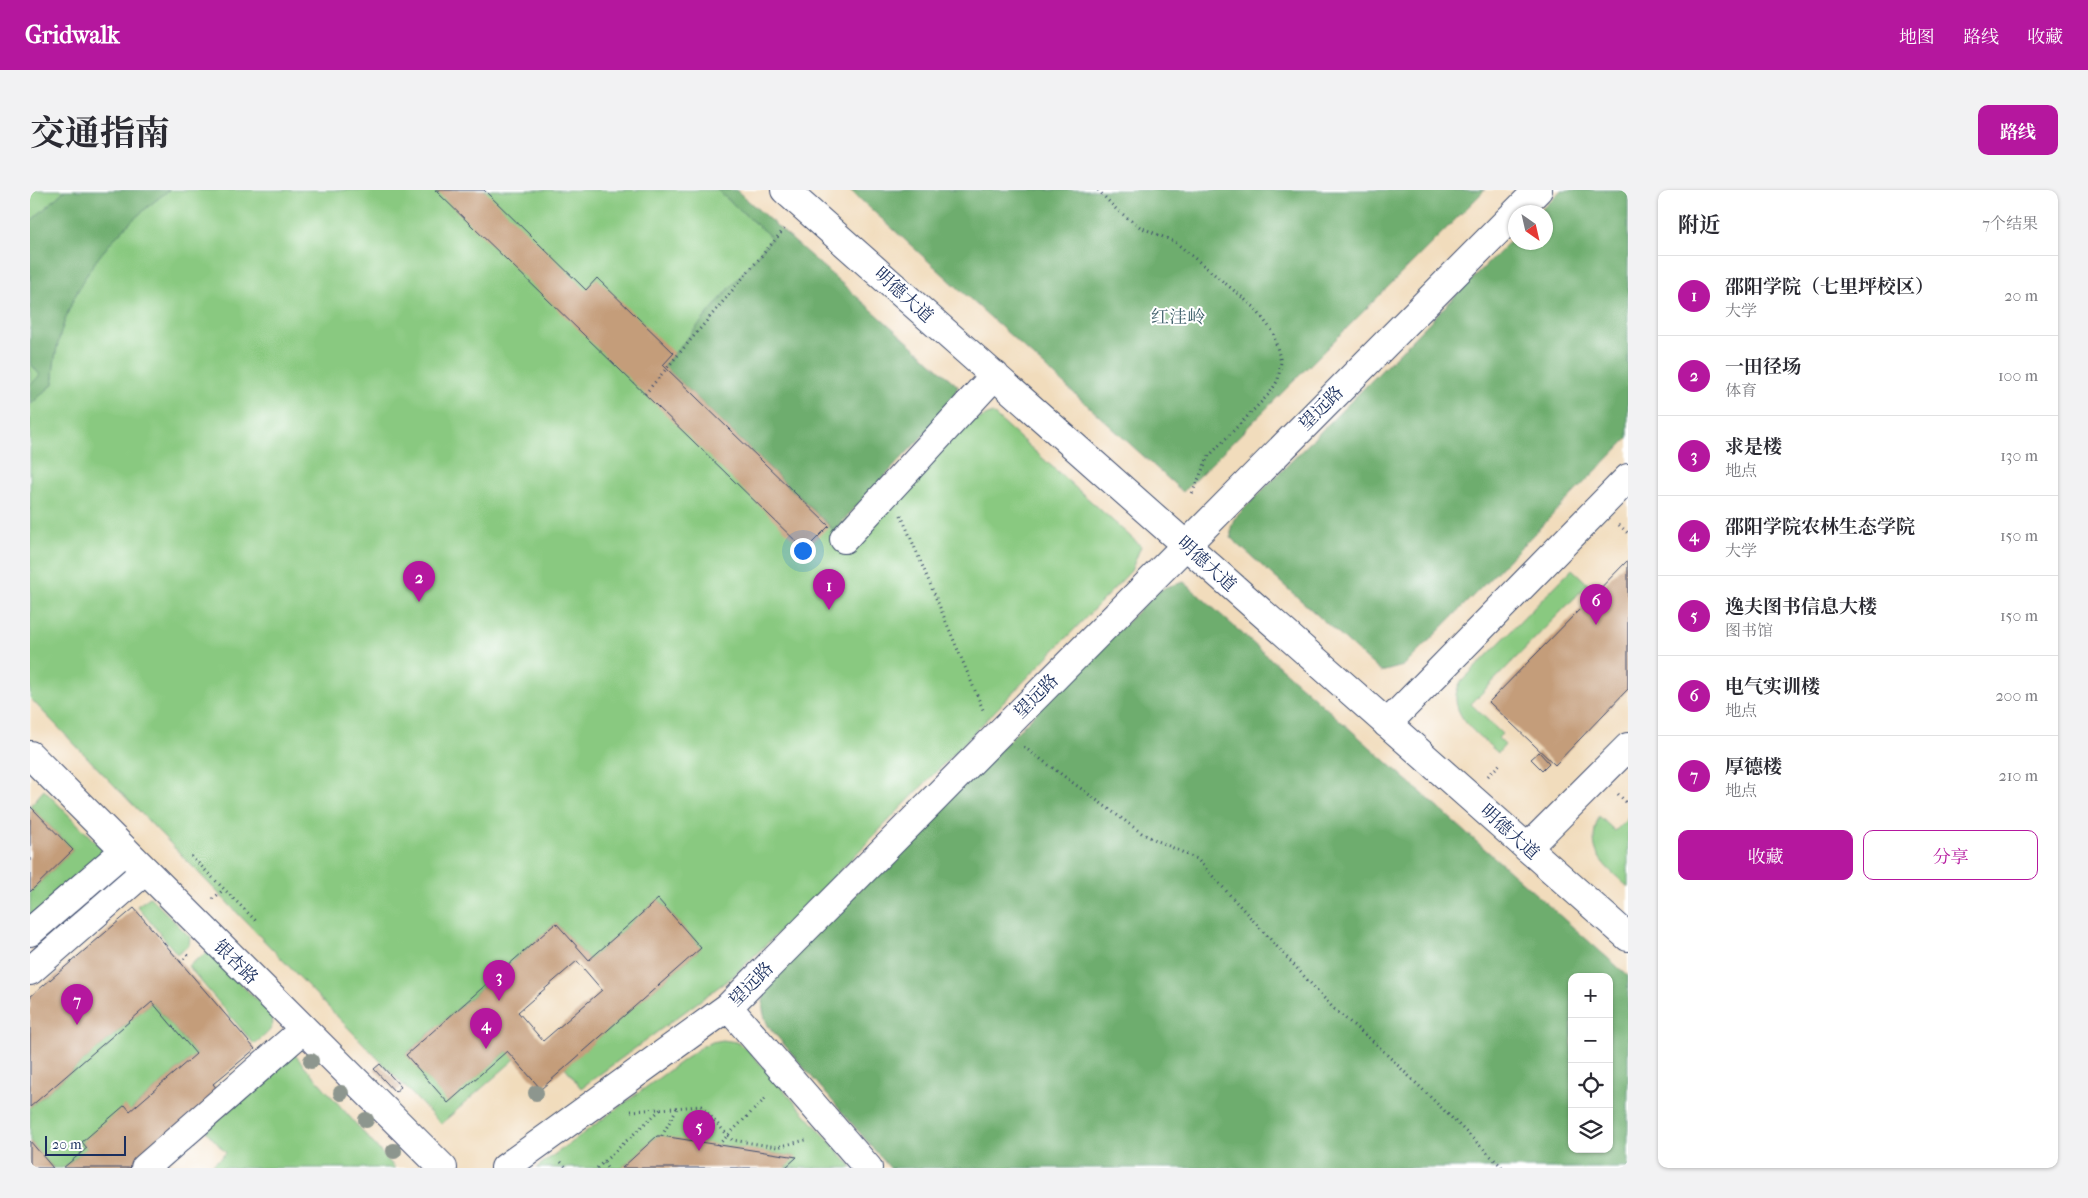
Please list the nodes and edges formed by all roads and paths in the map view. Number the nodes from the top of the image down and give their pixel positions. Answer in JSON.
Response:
{"nodes":[{"id":1,"x":1098,"y":190,"type":"edge"},
{"id":2,"x":1538,"y":190,"type":"edge"},
{"id":3,"x":794,"y":198,"type":"edge"},
{"id":4,"x":995,"y":375,"type":"junction"},
{"id":5,"x":645,"y":394,"type":"dead end"},
{"id":6,"x":1628,"y":478,"type":"edge"},
{"id":7,"x":890,"y":489,"type":"junction"},
{"id":8,"x":1191,"y":496,"type":"dead end"},
{"id":9,"x":844,"y":539,"type":"dead end"},
{"id":10,"x":1186,"y":545,"type":"junction"},
{"id":11,"x":1387,"y":724,"type":"junction"},
{"id":12,"x":1001,"y":731,"type":"junction"},
{"id":13,"x":1628,"y":747,"type":"edge"},
{"id":14,"x":30,"y":755,"type":"edge"},
{"id":15,"x":1528,"y":848,"type":"junction"},
{"id":16,"x":124,"y":850,"type":"junction"},
{"id":17,"x":191,"y":856,"type":"dead end"},
{"id":18,"x":145,"y":871,"type":"junction"},
{"id":19,"x":257,"y":922,"type":"dead end"},
{"id":20,"x":30,"y":932,"type":"edge"},
{"id":21,"x":1628,"y":937,"type":"edge"},
{"id":22,"x":30,"y":971,"type":"edge"},
{"id":23,"x":728,"y":1007,"type":"junction"},
{"id":24,"x":304,"y":1029,"type":"junction"},
{"id":25,"x":788,"y":1076,"type":"junction"},
{"id":26,"x":677,"y":1108,"type":"junction"},
{"id":27,"x":661,"y":1109,"type":"junction"},
{"id":28,"x":624,"y":1112,"type":"dead end"},
{"id":29,"x":662,"y":1136,"type":"dead end"},
{"id":30,"x":728,"y":1136,"type":"junction"},
{"id":31,"x":814,"y":1138,"type":"dead end"},
{"id":32,"x":718,"y":1145,"type":"dead end"},
{"id":33,"x":603,"y":1163,"type":"junction"},
{"id":34,"x":145,"y":1168,"type":"edge"},
{"id":35,"x":443,"y":1168,"type":"edge"},
{"id":36,"x":505,"y":1168,"type":"edge"},
{"id":37,"x":597,"y":1168,"type":"edge"},
{"id":38,"x":607,"y":1168,"type":"edge"},
{"id":39,"x":868,"y":1168,"type":"edge"},
{"id":40,"x":1503,"y":1168,"type":"edge"}],
"edges":[{"from":1,"to":8,"type":"path"},
{"from":2,"to":10,"type":"lane","name":"望远路"},
{"from":3,"to":4,"type":"lane","name":"明德大道"},
{"from":3,"to":5,"type":"path"},
{"from":4,"to":7,"type":"lane"},
{"from":4,"to":10,"type":"lane","name":"明德大道"},
{"from":6,"to":11,"type":"lane"},
{"from":7,"to":9,"type":"lane"},
{"from":7,"to":12,"type":"path"},
{"from":10,"to":11,"type":"lane","name":"明德大道"},
{"from":10,"to":12,"type":"lane","name":"望远路"},
{"from":11,"to":15,"type":"lane","name":"明德大道"},
{"from":12,"to":23,"type":"lane","name":"望远路"},
{"from":12,"to":40,"type":"path"},
{"from":13,"to":15,"type":"lane"},
{"from":14,"to":16,"type":"lane","name":"银杏路"},
{"from":15,"to":21,"type":"lane","name":"明德大道"},
{"from":16,"to":18,"type":"lane","name":"银杏路"},
{"from":16,"to":20,"type":"lane"},
{"from":17,"to":19,"type":"path"},
{"from":18,"to":22,"type":"lane"},
{"from":18,"to":24,"type":"lane","name":"银杏路"},
{"from":23,"to":25,"type":"lane"},
{"from":23,"to":36,"type":"lane","name":"望远路"},
{"from":24,"to":34,"type":"lane"},
{"from":24,"to":35,"type":"lane","name":"银杏路"},
{"from":25,"to":30,"type":"path"},
{"from":25,"to":39,"type":"lane"},
{"from":26,"to":27,"type":"path"},
{"from":26,"to":29,"type":"path"},
{"from":26,"to":30,"type":"path"},
{"from":27,"to":28,"type":"path"},
{"from":27,"to":33,"type":"path"},
{"from":30,"to":31,"type":"path"},
{"from":30,"to":32,"type":"path"},
{"from":33,"to":37,"type":"path"},
{"from":33,"to":38,"type":"path"}]}
